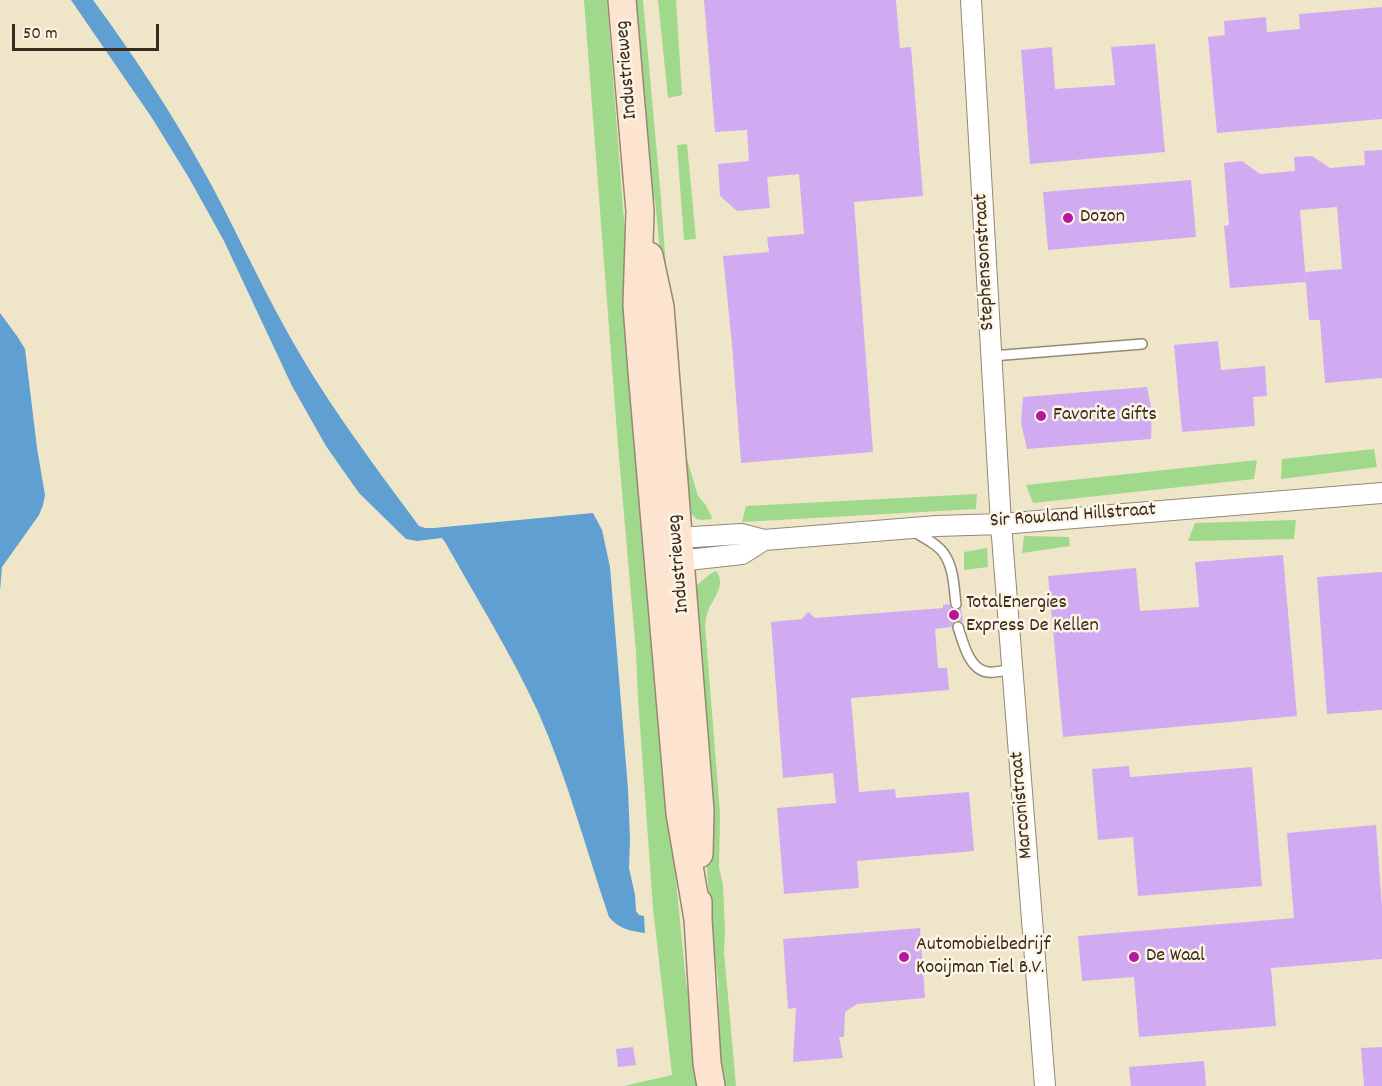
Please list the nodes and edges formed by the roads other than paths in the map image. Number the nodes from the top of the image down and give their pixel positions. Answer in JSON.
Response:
{"nodes":[{"id":1,"x":622,"y":0,"type":"edge"},
{"id":2,"x":971,"y":0,"type":"edge"},
{"id":3,"x":1142,"y":344,"type":"dead end"},
{"id":4,"x":992,"y":356,"type":"junction"},
{"id":5,"x":1382,"y":493,"type":"edge"},
{"id":6,"x":1001,"y":524,"type":"junction"},
{"id":7,"x":909,"y":529,"type":"junction"},
{"id":8,"x":671,"y":549,"type":"junction"},
{"id":9,"x":956,"y":604,"type":"dead end"},
{"id":10,"x":958,"y":627,"type":"dead end"},
{"id":11,"x":1012,"y":669,"type":"junction"},
{"id":12,"x":711,"y":1086,"type":"edge"},
{"id":13,"x":1046,"y":1086,"type":"edge"}],
"edges":[{"from":1,"to":8,"type":"main road","name":"Industrieweg"},
{"from":2,"to":4,"type":"street","name":"Stephensonstraat"},
{"from":3,"to":4,"type":"lane"},
{"from":4,"to":6,"type":"street","name":"Stephensonstraat"},
{"from":5,"to":6,"type":"street","name":"Sir Rowland Hillstraat"},
{"from":6,"to":7,"type":"street","name":"Sir Rowland Hillstraat"},
{"from":6,"to":11,"type":"street","name":"Marconistraat"},
{"from":7,"to":8,"type":"street","name":"Sir Rowland Hillstraat"},
{"from":7,"to":9,"type":"lane"},
{"from":8,"to":12,"type":"main road","name":"Industrieweg"},
{"from":10,"to":11,"type":"lane"},
{"from":11,"to":13,"type":"street","name":"Marconistraat"}]}
